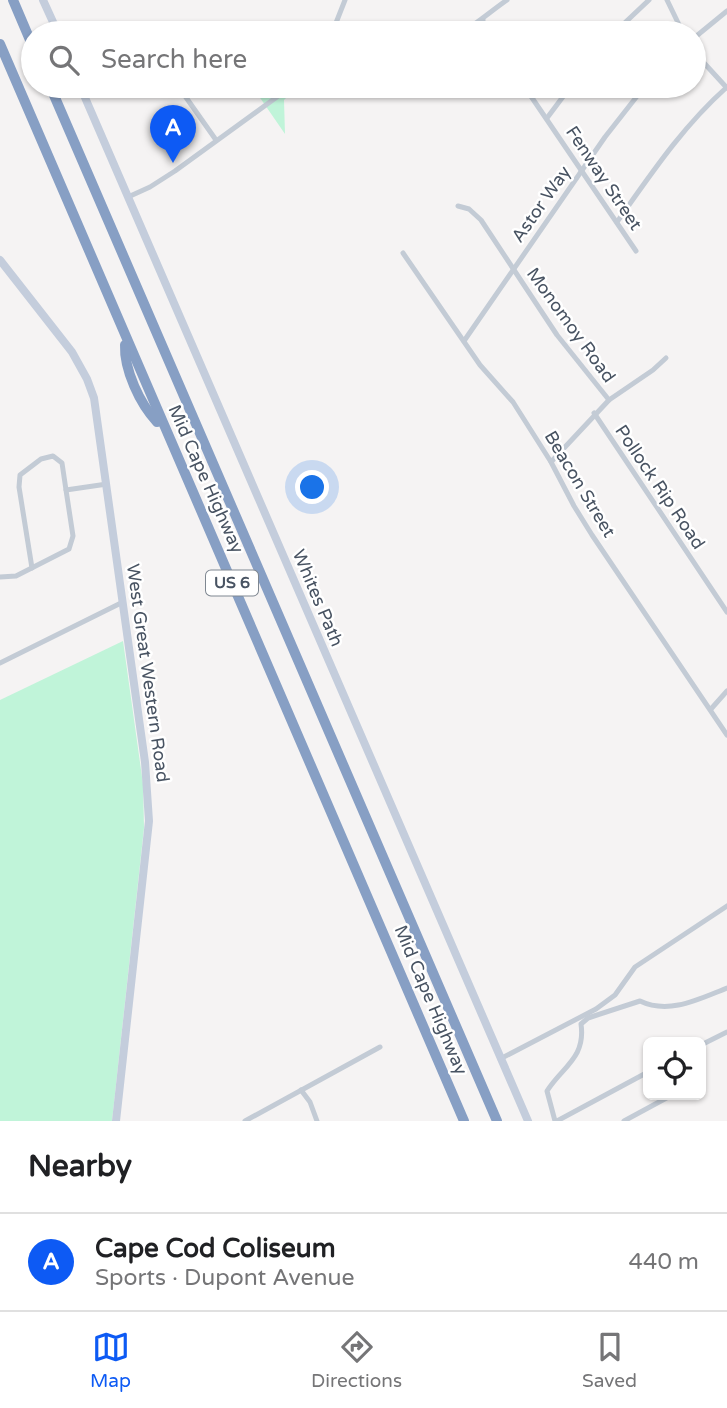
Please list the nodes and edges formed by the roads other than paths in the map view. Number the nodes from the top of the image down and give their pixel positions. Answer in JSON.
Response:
{"nodes":[{"id":1,"x":13,"y":0,"type":"edge"},
{"id":2,"x":43,"y":0,"type":"edge"},
{"id":3,"x":345,"y":0,"type":"edge"},
{"id":4,"x":507,"y":0,"type":"edge"},
{"id":5,"x":649,"y":0,"type":"edge"},
{"id":6,"x":667,"y":0,"type":"edge"},
{"id":7,"x":727,"y":11,"type":"edge"},
{"id":8,"x":483,"y":20,"type":"edge"},
{"id":9,"x":22,"y":21,"type":"edge"},
{"id":10,"x":53,"y":21,"type":"edge"},
{"id":11,"x":337,"y":21,"type":"edge"},
{"id":12,"x":627,"y":21,"type":"edge"},
{"id":13,"x":677,"y":21,"type":"edge"},
{"id":14,"x":706,"y":28,"type":"edge"},
{"id":15,"x":0,"y":44,"type":"edge"},
{"id":16,"x":706,"y":65,"type":"edge"},
{"id":17,"x":727,"y":88,"type":"edge"},
{"id":18,"x":21,"y":93,"type":"edge"},
{"id":19,"x":23,"y":98,"type":"edge"},
{"id":20,"x":55,"y":98,"type":"edge"},
{"id":21,"x":85,"y":98,"type":"edge"},
{"id":22,"x":186,"y":98,"type":"edge"},
{"id":23,"x":276,"y":98,"type":"edge"},
{"id":24,"x":533,"y":98,"type":"edge"},
{"id":25,"x":562,"y":98,"type":"edge"},
{"id":26,"x":636,"y":98,"type":"edge"},
{"id":27,"x":547,"y":118,"type":"junction"},
{"id":28,"x":216,"y":140,"type":"junction"},
{"id":29,"x":582,"y":171,"type":"junction"},
{"id":30,"x":128,"y":197,"type":"junction"},
{"id":31,"x":458,"y":206,"type":"dead end"},
{"id":32,"x":617,"y":222,"type":"junction"},
{"id":33,"x":636,"y":251,"type":"dead end"},
{"id":34,"x":404,"y":253,"type":"dead end"},
{"id":35,"x":0,"y":260,"type":"edge"},
{"id":36,"x":513,"y":270,"type":"junction"},
{"id":37,"x":464,"y":341,"type":"junction"},
{"id":38,"x":666,"y":358,"type":"dead end"},
{"id":39,"x":609,"y":400,"type":"junction"},
{"id":40,"x":594,"y":414,"type":"junction"},
{"id":41,"x":551,"y":462,"type":"junction"},
{"id":42,"x":107,"y":484,"type":"junction"},
{"id":43,"x":66,"y":490,"type":"junction"},
{"id":44,"x":32,"y":568,"type":"junction"},
{"id":45,"x":0,"y":577,"type":"edge"},
{"id":46,"x":123,"y":602,"type":"junction"},
{"id":47,"x":727,"y":612,"type":"edge"},
{"id":48,"x":0,"y":663,"type":"edge"},
{"id":49,"x":727,"y":691,"type":"edge"},
{"id":50,"x":711,"y":709,"type":"junction"},
{"id":51,"x":727,"y":735,"type":"edge"},
{"id":52,"x":727,"y":906,"type":"edge"},
{"id":53,"x":727,"y":988,"type":"edge"},
{"id":54,"x":727,"y":1032,"type":"edge"},
{"id":55,"x":706,"y":1042,"type":"edge"},
{"id":56,"x":380,"y":1047,"type":"dead end"},
{"id":57,"x":500,"y":1059,"type":"junction"},
{"id":58,"x":643,"y":1075,"type":"edge"},
{"id":59,"x":301,"y":1090,"type":"junction"},
{"id":60,"x":663,"y":1100,"type":"edge"},
{"id":61,"x":116,"y":1121,"type":"edge"},
{"id":62,"x":245,"y":1121,"type":"edge"},
{"id":63,"x":317,"y":1121,"type":"edge"},
{"id":64,"x":464,"y":1121,"type":"edge"},
{"id":65,"x":497,"y":1121,"type":"edge"},
{"id":66,"x":528,"y":1121,"type":"edge"},
{"id":67,"x":556,"y":1121,"type":"edge"},
{"id":68,"x":624,"y":1121,"type":"edge"}],
"edges":[{"from":1,"to":9,"type":"highway"},
{"from":2,"to":10,"type":"street"},
{"from":3,"to":11,"type":"street"},
{"from":4,"to":8,"type":"street"},
{"from":5,"to":12,"type":"street"},
{"from":6,"to":13,"type":"street"},
{"from":7,"to":14,"type":"street"},
{"from":15,"to":18,"type":"highway","name":"Mid Cape Highway","number":"US 6"},
{"from":16,"to":17,"type":"street"},
{"from":17,"to":32,"type":"street"},
{"from":19,"to":64,"type":"highway","name":"Mid Cape Highway","number":"US 6"},
{"from":20,"to":65,"type":"highway","name":"Mid Cape Highway","number":"US 6"},
{"from":21,"to":30,"type":"street","name":"Whites Path"},
{"from":22,"to":28,"type":"street"},
{"from":23,"to":28,"type":"street"},
{"from":24,"to":27,"type":"street","name":"Fenway Street"},
{"from":25,"to":27,"type":"street"},
{"from":26,"to":29,"type":"street","name":"Astor Way"},
{"from":27,"to":29,"type":"street","name":"Fenway Street"},
{"from":28,"to":30,"type":"street"},
{"from":29,"to":32,"type":"street","name":"Fenway Street"},
{"from":29,"to":36,"type":"street","name":"Astor Way"},
{"from":30,"to":57,"type":"street","name":"Whites Path"},
{"from":31,"to":36,"type":"street","name":"Monomoy Road"},
{"from":32,"to":33,"type":"street","name":"Fenway Street"},
{"from":34,"to":37,"type":"street","name":"Beacon Street"},
{"from":35,"to":42,"type":"street","name":"West Great Western Road"},
{"from":36,"to":37,"type":"street","name":"Astor Way"},
{"from":36,"to":39,"type":"street","name":"Monomoy Road"},
{"from":37,"to":41,"type":"street","name":"Beacon Street"},
{"from":38,"to":39,"type":"street"},
{"from":39,"to":40,"type":"street"},
{"from":40,"to":41,"type":"street"},
{"from":40,"to":47,"type":"street","name":"Pollock Rip Road"},
{"from":41,"to":50,"type":"street","name":"Beacon Street"},
{"from":42,"to":43,"type":"street"},
{"from":42,"to":46,"type":"street","name":"West Great Western Road"},
{"from":43,"to":44,"type":"street"},
{"from":43,"to":44,"type":"street"},
{"from":44,"to":45,"type":"street"},
{"from":46,"to":48,"type":"street"},
{"from":46,"to":61,"type":"street","name":"West Great Western Road"},
{"from":49,"to":50,"type":"street"},
{"from":50,"to":51,"type":"street","name":"Beacon Street"},
{"from":52,"to":57,"type":"street"},
{"from":53,"to":67,"type":"street"},
{"from":54,"to":55,"type":"street"},
{"from":56,"to":59,"type":"street"},
{"from":57,"to":66,"type":"street","name":"Whites Path"},
{"from":58,"to":67,"type":"street"},
{"from":59,"to":62,"type":"street"},
{"from":59,"to":63,"type":"street"},
{"from":60,"to":68,"type":"street"}]}
